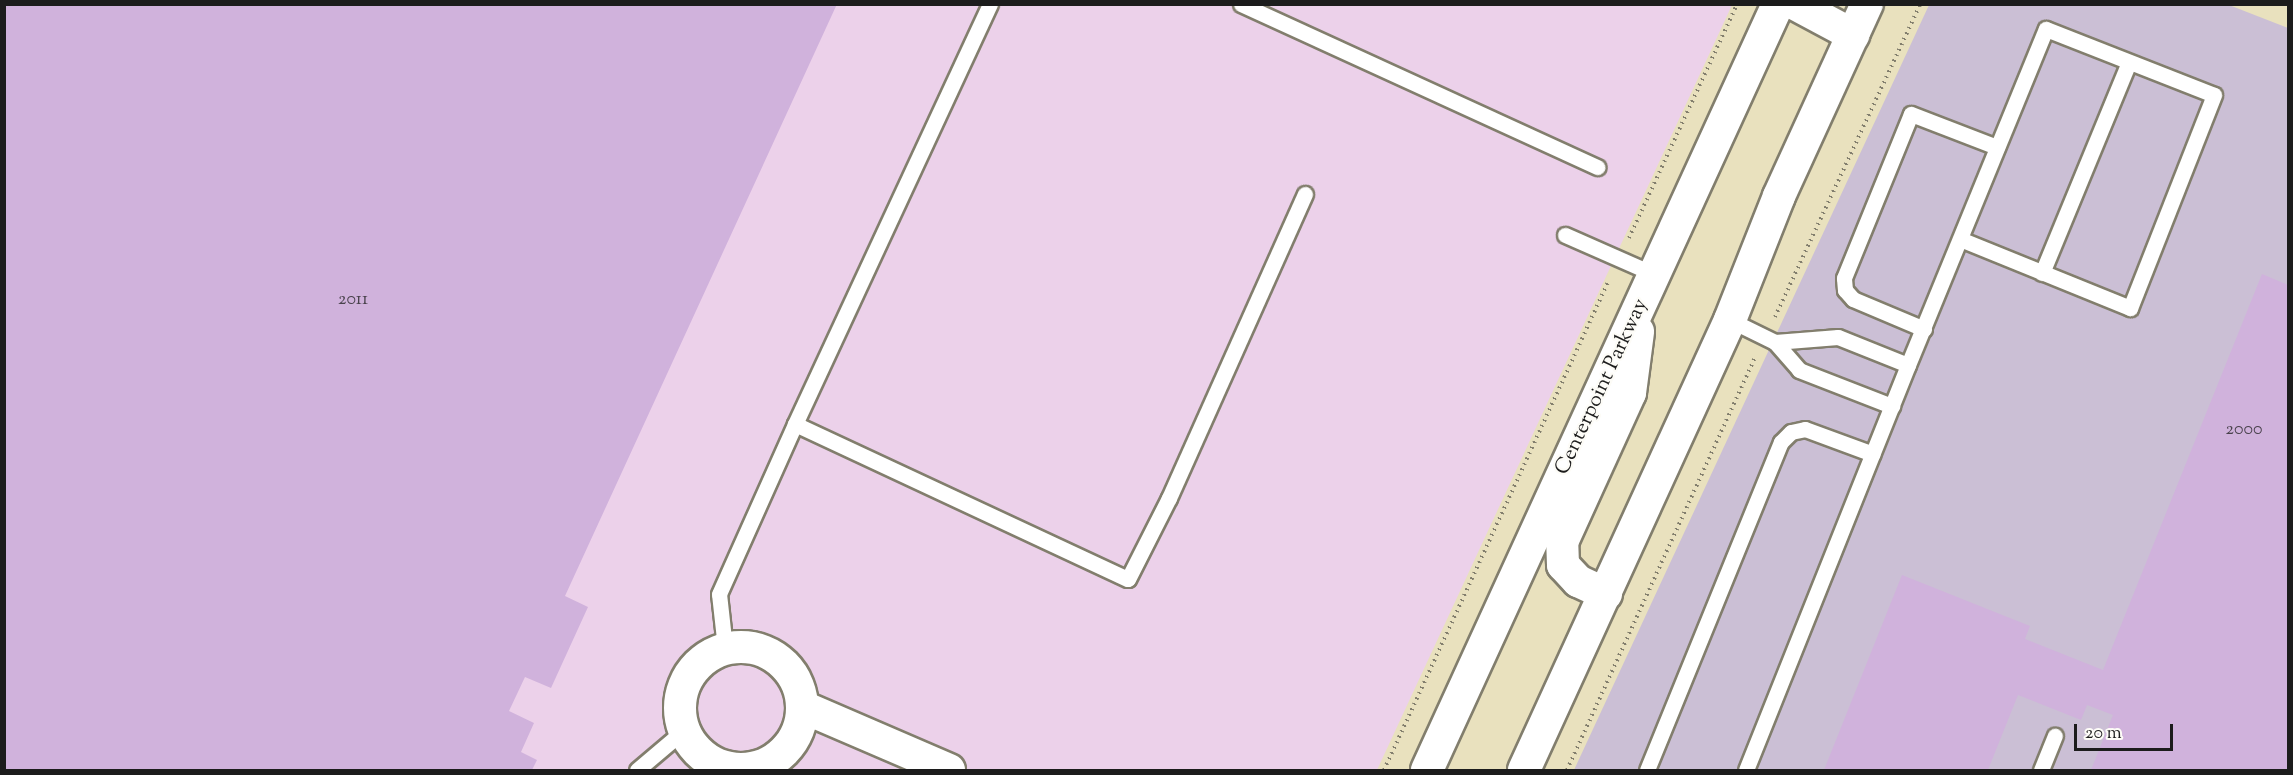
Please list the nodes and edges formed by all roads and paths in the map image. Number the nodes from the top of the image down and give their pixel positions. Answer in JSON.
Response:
{"nodes":[{"id":1,"x":990,"y":4,"type":"edge"},
{"id":2,"x":1241,"y":4,"type":"edge"},
{"id":3,"x":1737,"y":4,"type":"edge"},
{"id":4,"x":1778,"y":4,"type":"edge"},
{"id":5,"x":1795,"y":4,"type":"edge"},
{"id":6,"x":1867,"y":4,"type":"edge"},
{"id":7,"x":1920,"y":4,"type":"edge"},
{"id":8,"x":1853,"y":35,"type":"junction"},
{"id":9,"x":2129,"y":62,"type":"junction"},
{"id":10,"x":1997,"y":147,"type":"junction"},
{"id":11,"x":1596,"y":167,"type":"dead end"},
{"id":12,"x":1305,"y":194,"type":"dead end"},
{"id":13,"x":1565,"y":235,"type":"dead end"},
{"id":14,"x":1629,"y":238,"type":"dead end"},
{"id":15,"x":1960,"y":239,"type":"junction"},
{"id":16,"x":2042,"y":273,"type":"junction"},
{"id":17,"x":1611,"y":277,"type":"dead end"},
{"id":18,"x":1648,"y":288,"type":"junction"},
{"id":19,"x":1784,"y":297,"type":"dead end"},
{"id":20,"x":1730,"y":320,"type":"junction"},
{"id":21,"x":1924,"y":329,"type":"junction"},
{"id":22,"x":1775,"y":342,"type":"junction"},
{"id":23,"x":1908,"y":365,"type":"junction"},
{"id":24,"x":1748,"y":372,"type":"dead end"},
{"id":25,"x":1892,"y":406,"type":"junction"},
{"id":26,"x":795,"y":424,"type":"junction"},
{"id":27,"x":1873,"y":454,"type":"junction"},
{"id":28,"x":1606,"y":594,"type":"junction"},
{"id":29,"x":725,"y":648,"type":"junction"},
{"id":30,"x":803,"y":707,"type":"junction"},
{"id":31,"x":683,"y":731,"type":"junction"},
{"id":32,"x":2055,"y":736,"type":"dead end"},
{"id":33,"x":787,"y":765,"type":"edge"},
{"id":34,"x":637,"y":771,"type":"edge"},
{"id":35,"x":949,"y":771,"type":"edge"},
{"id":36,"x":1384,"y":771,"type":"edge"},
{"id":37,"x":1427,"y":771,"type":"edge"},
{"id":38,"x":1524,"y":771,"type":"edge"},
{"id":39,"x":1568,"y":771,"type":"edge"},
{"id":40,"x":1647,"y":771,"type":"edge"},
{"id":41,"x":1746,"y":771,"type":"edge"},
{"id":42,"x":2041,"y":771,"type":"edge"}],
"edges":[{"from":1,"to":26,"type":"lane"},
{"from":2,"to":11,"type":"lane"},
{"from":3,"to":14,"type":"path"},
{"from":4,"to":18,"type":"street","name":"Centerpoint Parkway"},
{"from":5,"to":8,"type":"street"},
{"from":6,"to":8,"type":"street"},
{"from":7,"to":19,"type":"path"},
{"from":8,"to":20,"type":"street"},
{"from":9,"to":10,"type":"lane"},
{"from":9,"to":16,"type":"lane"},
{"from":9,"to":16,"type":"lane"},
{"from":10,"to":15,"type":"lane"},
{"from":10,"to":21,"type":"lane"},
{"from":12,"to":26,"type":"lane"},
{"from":13,"to":18,"type":"lane"},
{"from":15,"to":16,"type":"lane"},
{"from":15,"to":21,"type":"lane"},
{"from":17,"to":36,"type":"path"},
{"from":18,"to":28,"type":"street"},
{"from":18,"to":37,"type":"street","name":"Centerpoint Parkway"},
{"from":20,"to":22,"type":"lane"},
{"from":20,"to":28,"type":"street"},
{"from":21,"to":23,"type":"lane"},
{"from":22,"to":23,"type":"lane"},
{"from":22,"to":25,"type":"lane"},
{"from":23,"to":25,"type":"lane"},
{"from":24,"to":39,"type":"path"},
{"from":25,"to":27,"type":"lane"},
{"from":26,"to":29,"type":"lane"},
{"from":27,"to":40,"type":"lane"},
{"from":27,"to":41,"type":"lane"},
{"from":28,"to":38,"type":"street"},
{"from":29,"to":30,"type":"street"},
{"from":29,"to":31,"type":"street"},
{"from":30,"to":33,"type":"street"},
{"from":30,"to":35,"type":"street"},
{"from":31,"to":33,"type":"street"},
{"from":31,"to":34,"type":"lane"},
{"from":32,"to":42,"type":"lane"}]}
